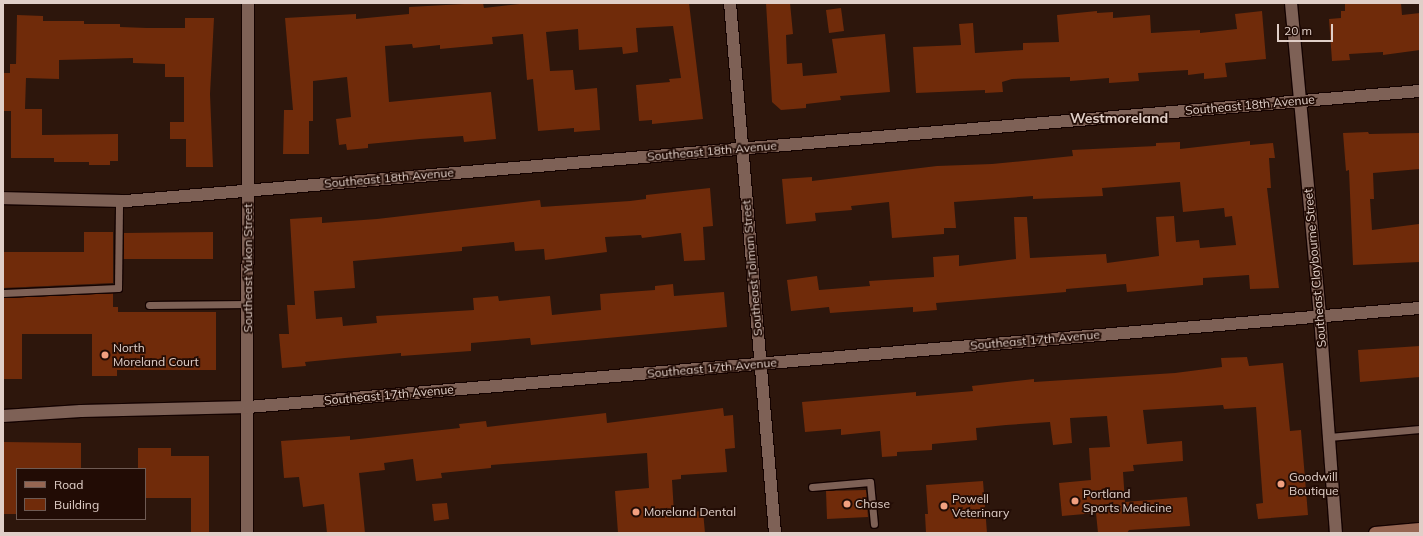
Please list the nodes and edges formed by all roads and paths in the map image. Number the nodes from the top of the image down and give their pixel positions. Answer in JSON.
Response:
{"nodes":[{"id":1,"x":248,"y":3,"type":"edge"},
{"id":2,"x":730,"y":3,"type":"edge"},
{"id":3,"x":1291,"y":3,"type":"edge"},
{"id":4,"x":1420,"y":91,"type":"edge"},
{"id":5,"x":1300,"y":101,"type":"junction"},
{"id":6,"x":742,"y":149,"type":"junction"},
{"id":7,"x":248,"y":190,"type":"junction"},
{"id":8,"x":3,"y":198,"type":"edge"},
{"id":9,"x":119,"y":200,"type":"junction"},
{"id":10,"x":3,"y":293,"type":"edge"},
{"id":11,"x":248,"y":304,"type":"junction"},
{"id":12,"x":149,"y":305,"type":"dead end"},
{"id":13,"x":1420,"y":308,"type":"edge"},
{"id":14,"x":1320,"y":316,"type":"junction"},
{"id":15,"x":760,"y":363,"type":"junction"},
{"id":16,"x":248,"y":407,"type":"junction"},
{"id":17,"x":3,"y":416,"type":"edge"},
{"id":18,"x":1420,"y":429,"type":"edge"},
{"id":19,"x":1329,"y":437,"type":"junction"},
{"id":20,"x":812,"y":487,"type":"dead end"},
{"id":21,"x":874,"y":524,"type":"dead end"},
{"id":22,"x":1420,"y":529,"type":"edge"},
{"id":23,"x":247,"y":533,"type":"edge"},
{"id":24,"x":775,"y":533,"type":"edge"},
{"id":25,"x":1336,"y":533,"type":"edge"},
{"id":26,"x":1375,"y":533,"type":"edge"}],
"edges":[{"from":1,"to":7,"type":"street","name":"Southeast Yukon Street"},
{"from":2,"to":6,"type":"street","name":"Southeast Tolman Street"},
{"from":3,"to":5,"type":"street","name":"Southeast Claybourne Street"},
{"from":4,"to":5,"type":"street","name":"Southeast 18th Avenue"},
{"from":5,"to":6,"type":"street","name":"Southeast 18th Avenue"},
{"from":5,"to":14,"type":"street","name":"Southeast Claybourne Street"},
{"from":6,"to":7,"type":"street","name":"Southeast 18th Avenue"},
{"from":6,"to":15,"type":"street","name":"Southeast Tolman Street"},
{"from":7,"to":9,"type":"street","name":"Southeast 18th Avenue"},
{"from":7,"to":11,"type":"street","name":"Southeast Yukon Street"},
{"from":8,"to":9,"type":"street","name":"Southeast 18th Avenue"},
{"from":9,"to":10,"type":"lane"},
{"from":11,"to":12,"type":"lane"},
{"from":11,"to":16,"type":"street","name":"Southeast Yukon Street"},
{"from":13,"to":14,"type":"street","name":"Southeast 17th Avenue"},
{"from":14,"to":15,"type":"street","name":"Southeast 17th Avenue"},
{"from":14,"to":19,"type":"street","name":"Southeast Claybourne Street"},
{"from":15,"to":16,"type":"street","name":"Southeast 17th Avenue"},
{"from":15,"to":24,"type":"street","name":"Southeast Tolman Street"},
{"from":16,"to":17,"type":"street","name":"Southeast 17th Avenue"},
{"from":16,"to":23,"type":"street","name":"Southeast Yukon Street"},
{"from":18,"to":19,"type":"lane"},
{"from":19,"to":25,"type":"street","name":"Southeast Claybourne Street"},
{"from":20,"to":21,"type":"lane"},
{"from":22,"to":26,"type":"main road"}]}
